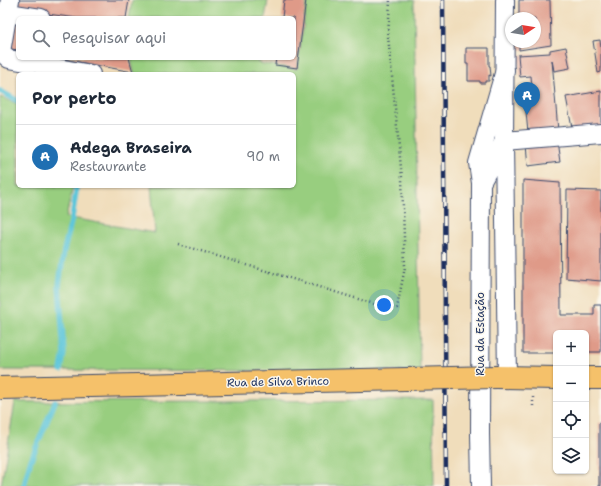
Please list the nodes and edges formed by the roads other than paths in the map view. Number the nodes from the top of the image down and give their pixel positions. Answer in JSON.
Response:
{"nodes":[{"id":1,"x":505,"y":0,"type":"edge"},
{"id":2,"x":9,"y":6,"type":"edge"},
{"id":3,"x":36,"y":16,"type":"edge"},
{"id":4,"x":505,"y":70,"type":"junction"},
{"id":5,"x":80,"y":72,"type":"edge"},
{"id":6,"x":601,"y":133,"type":"edge"},
{"id":7,"x":504,"y":141,"type":"junction"},
{"id":8,"x":481,"y":183,"type":"junction"},
{"id":9,"x":501,"y":378,"type":"junction"},
{"id":10,"x":553,"y":378,"type":"edge"},
{"id":11,"x":589,"y":378,"type":"edge"},
{"id":12,"x":601,"y":378,"type":"edge"},
{"id":13,"x":0,"y":388,"type":"edge"},
{"id":14,"x":481,"y":486,"type":"edge"}],
"edges":[{"from":1,"to":4,"type":"street","name":"Rua da Estação"},
{"from":2,"to":3,"type":"street"},
{"from":2,"to":5,"type":"street"},
{"from":4,"to":7,"type":"street","name":"Rua da Estação"},
{"from":4,"to":8,"type":"street","name":"Rua da Estação"},
{"from":6,"to":7,"type":"street"},
{"from":7,"to":8,"type":"street","name":"Rua da Estação"},
{"from":7,"to":9,"type":"street","name":"Rua da Estação"},
{"from":8,"to":14,"type":"street","name":"Rua da Estação"},
{"from":9,"to":10,"type":"main road","name":"Rua de Silva Brinco"},
{"from":9,"to":13,"type":"main road","name":"Rua de Silva Brinco","bridge":true},
{"from":11,"to":12,"type":"main road"}]}
